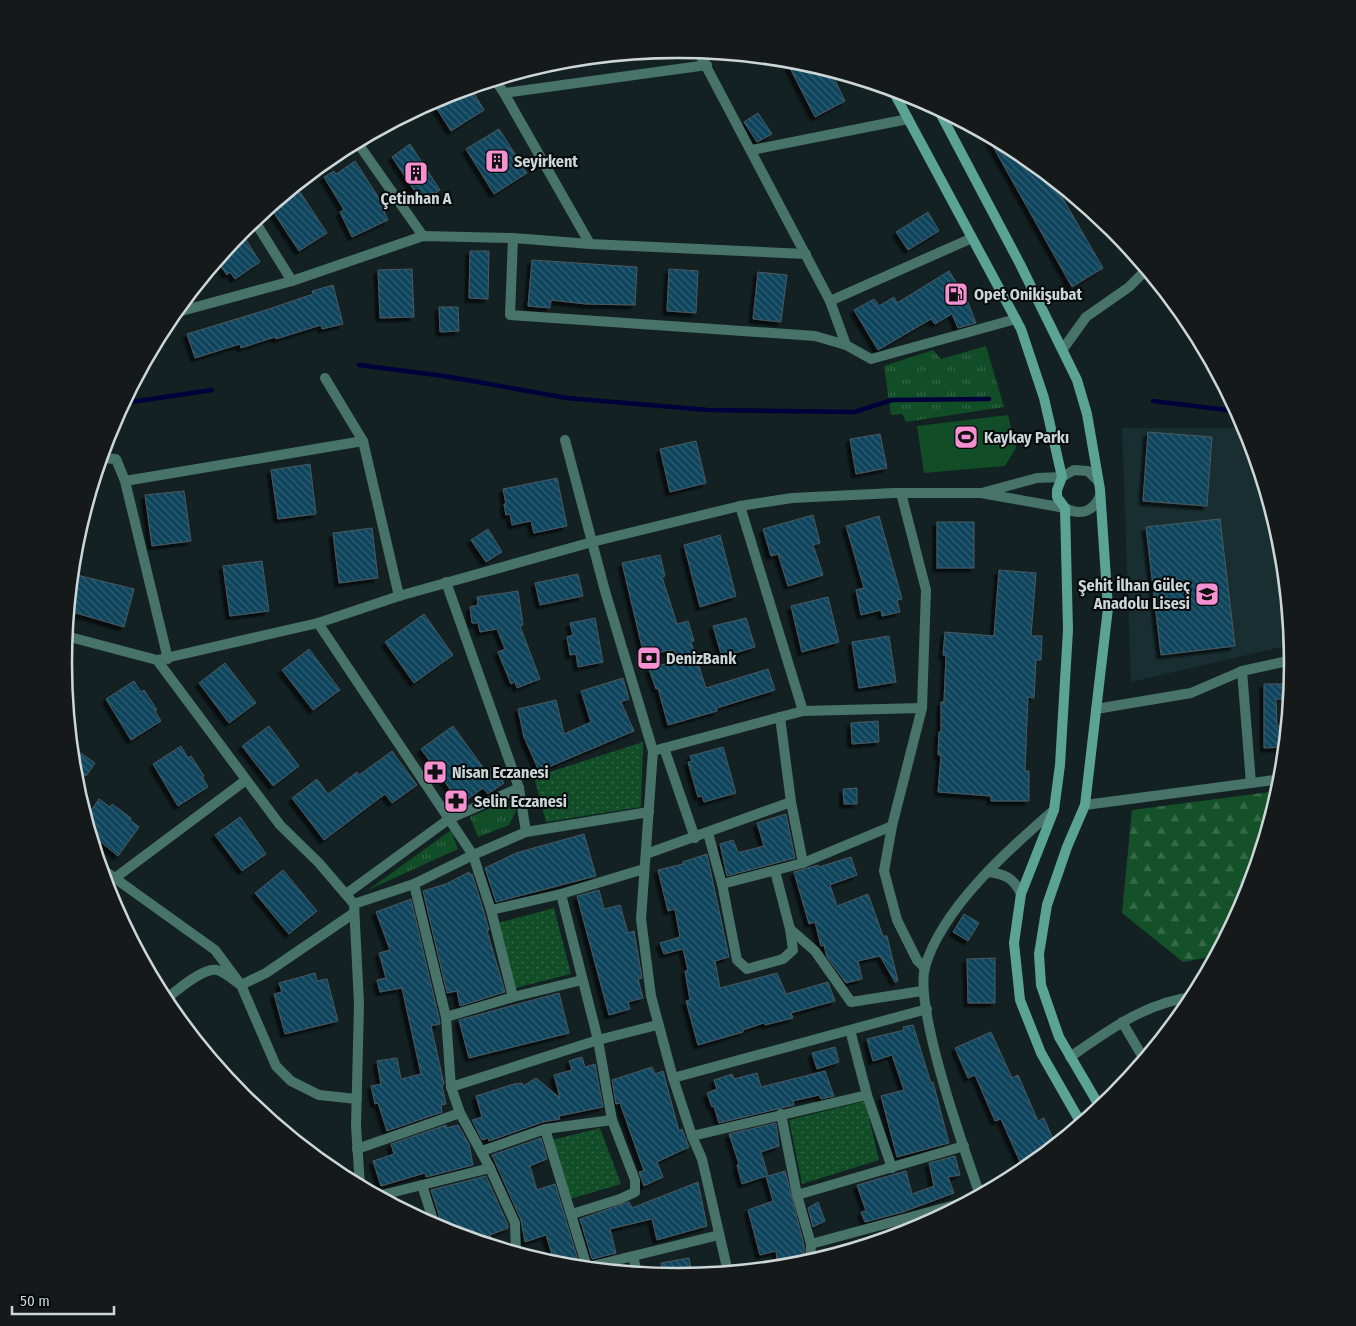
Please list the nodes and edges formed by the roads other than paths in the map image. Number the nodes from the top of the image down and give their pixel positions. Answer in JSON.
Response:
{"nodes":[{"id":1,"x":703,"y":59,"type":"edge"},
{"id":2,"x":707,"y":65,"type":"junction"},
{"id":3,"x":499,"y":85,"type":"edge"},
{"id":4,"x":504,"y":93,"type":"junction"},
{"id":5,"x":897,"y":99,"type":"edge"},
{"id":6,"x":908,"y":119,"type":"junction"},
{"id":7,"x":943,"y":119,"type":"edge"},
{"id":8,"x":360,"y":148,"type":"edge"},
{"id":9,"x":752,"y":150,"type":"junction"},
{"id":10,"x":258,"y":227,"type":"edge"},
{"id":11,"x":423,"y":236,"type":"junction"},
{"id":12,"x":513,"y":238,"type":"junction"},
{"id":13,"x":972,"y":238,"type":"junction"},
{"id":14,"x":590,"y":244,"type":"junction"},
{"id":15,"x":806,"y":254,"type":"junction"},
{"id":16,"x":1142,"y":274,"type":"edge"},
{"id":17,"x":292,"y":281,"type":"junction"},
{"id":18,"x":830,"y":301,"type":"junction"},
{"id":19,"x":187,"y":309,"type":"edge"},
{"id":20,"x":1016,"y":319,"type":"junction"},
{"id":21,"x":846,"y":345,"type":"junction"},
{"id":22,"x":1063,"y":349,"type":"junction"},
{"id":23,"x":325,"y":378,"type":"dead end"},
{"id":24,"x":565,"y":440,"type":"dead end"},
{"id":25,"x":363,"y":441,"type":"junction"},
{"id":26,"x":109,"y":458,"type":"edge"},
{"id":27,"x":1062,"y":477,"type":"junction"},
{"id":28,"x":125,"y":481,"type":"junction"},
{"id":29,"x":1098,"y":481,"type":"junction"},
{"id":30,"x":901,"y":493,"type":"junction"},
{"id":31,"x":980,"y":494,"type":"junction"},
{"id":32,"x":1100,"y":496,"type":"junction"},
{"id":33,"x":740,"y":506,"type":"junction"},
{"id":34,"x":1065,"y":508,"type":"junction"},
{"id":35,"x":592,"y":542,"type":"junction"},
{"id":36,"x":446,"y":582,"type":"junction"},
{"id":37,"x":399,"y":596,"type":"junction"},
{"id":38,"x":318,"y":623,"type":"junction"},
{"id":39,"x":73,"y":638,"type":"edge"},
{"id":40,"x":168,"y":658,"type":"junction"},
{"id":41,"x":157,"y":660,"type":"junction"},
{"id":42,"x":1284,"y":662,"type":"edge"},
{"id":43,"x":1242,"y":671,"type":"junction"},
{"id":44,"x":922,"y":708,"type":"junction"},
{"id":45,"x":1096,"y":709,"type":"junction"},
{"id":46,"x":804,"y":711,"type":"junction"},
{"id":47,"x":780,"y":717,"type":"junction"},
{"id":48,"x":664,"y":748,"type":"junction"},
{"id":49,"x":652,"y":750,"type":"junction"},
{"id":50,"x":246,"y":780,"type":"junction"},
{"id":51,"x":1272,"y":780,"type":"edge"},
{"id":52,"x":1251,"y":783,"type":"junction"},
{"id":53,"x":520,"y":788,"type":"junction"},
{"id":54,"x":792,"y":802,"type":"junction"},
{"id":55,"x":1085,"y":805,"type":"junction"},
{"id":56,"x":1054,"y":810,"type":"junction"},
{"id":57,"x":649,"y":812,"type":"junction"},
{"id":58,"x":450,"y":819,"type":"junction"},
{"id":59,"x":892,"y":826,"type":"junction"},
{"id":60,"x":526,"y":832,"type":"junction"},
{"id":61,"x":708,"y":833,"type":"junction"},
{"id":62,"x":695,"y":838,"type":"junction"},
{"id":63,"x":473,"y":854,"type":"junction"},
{"id":64,"x":646,"y":854,"type":"junction"},
{"id":65,"x":803,"y":863,"type":"junction"},
{"id":66,"x":644,"y":869,"type":"junction"},
{"id":67,"x":775,"y":870,"type":"junction"},
{"id":68,"x":988,"y":872,"type":"junction"},
{"id":69,"x":112,"y":876,"type":"edge"},
{"id":70,"x":115,"y":878,"type":"junction"},
{"id":71,"x":414,"y":884,"type":"junction"},
{"id":72,"x":722,"y":884,"type":"junction"},
{"id":73,"x":346,"y":894,"type":"junction"},
{"id":74,"x":561,"y":894,"type":"junction"},
{"id":75,"x":1021,"y":894,"type":"junction"},
{"id":76,"x":354,"y":908,"type":"junction"},
{"id":77,"x":491,"y":910,"type":"junction"},
{"id":78,"x":790,"y":929,"type":"junction"},
{"id":79,"x":925,"y":968,"type":"junction"},
{"id":80,"x":582,"y":980,"type":"junction"},
{"id":81,"x":241,"y":985,"type":"junction"},
{"id":82,"x":922,"y":991,"type":"junction"},
{"id":83,"x":172,"y":995,"type":"edge"},
{"id":84,"x":513,"y":997,"type":"junction"},
{"id":85,"x":1182,"y":998,"type":"edge"},
{"id":86,"x":927,"y":1009,"type":"junction"},
{"id":87,"x":446,"y":1017,"type":"junction"},
{"id":88,"x":1122,"y":1022,"type":"junction"},
{"id":89,"x":657,"y":1025,"type":"junction"},
{"id":90,"x":850,"y":1030,"type":"junction"},
{"id":91,"x":598,"y":1040,"type":"junction"},
{"id":92,"x":1140,"y":1053,"type":"edge"},
{"id":93,"x":1070,"y":1056,"type":"junction"},
{"id":94,"x":673,"y":1078,"type":"junction"},
{"id":95,"x":452,"y":1087,"type":"junction"},
{"id":96,"x":867,"y":1094,"type":"junction"},
{"id":97,"x":357,"y":1099,"type":"junction"},
{"id":98,"x":1096,"y":1100,"type":"edge"},
{"id":99,"x":460,"y":1113,"type":"junction"},
{"id":100,"x":781,"y":1114,"type":"junction"},
{"id":101,"x":1078,"y":1117,"type":"edge"},
{"id":102,"x":612,"y":1120,"type":"junction"},
{"id":103,"x":546,"y":1129,"type":"junction"},
{"id":104,"x":692,"y":1136,"type":"junction"},
{"id":105,"x":964,"y":1146,"type":"junction"},
{"id":106,"x":357,"y":1149,"type":"junction"},
{"id":107,"x":482,"y":1151,"type":"junction"},
{"id":108,"x":490,"y":1168,"type":"junction"},
{"id":109,"x":892,"y":1168,"type":"junction"},
{"id":110,"x":359,"y":1177,"type":"edge"},
{"id":111,"x":422,"y":1185,"type":"junction"},
{"id":112,"x":978,"y":1189,"type":"edge"},
{"id":113,"x":387,"y":1194,"type":"edge"},
{"id":114,"x":796,"y":1195,"type":"junction"},
{"id":115,"x":938,"y":1210,"type":"edge"},
{"id":116,"x":572,"y":1214,"type":"junction"},
{"id":117,"x":432,"y":1216,"type":"edge"},
{"id":118,"x":719,"y":1235,"type":"junction"},
{"id":119,"x":811,"y":1244,"type":"junction"},
{"id":120,"x":516,"y":1246,"type":"edge"},
{"id":121,"x":810,"y":1254,"type":"edge"},
{"id":122,"x":633,"y":1256,"type":"junction"},
{"id":123,"x":583,"y":1261,"type":"edge"},
{"id":124,"x":603,"y":1263,"type":"edge"},
{"id":125,"x":727,"y":1266,"type":"edge"},
{"id":126,"x":636,"y":1267,"type":"edge"}],
"edges":[{"from":1,"to":2,"type":"street"},
{"from":2,"to":4,"type":"street"},
{"from":2,"to":9,"type":"street"},
{"from":3,"to":4,"type":"street"},
{"from":4,"to":14,"type":"street"},
{"from":5,"to":6,"type":"main road"},
{"from":6,"to":9,"type":"street"},
{"from":6,"to":13,"type":"main road"},
{"from":7,"to":22,"type":"main road"},
{"from":8,"to":11,"type":"street"},
{"from":9,"to":15,"type":"street"},
{"from":10,"to":17,"type":"street"},
{"from":11,"to":12,"type":"street"},
{"from":11,"to":17,"type":"street"},
{"from":12,"to":14,"type":"street"},
{"from":12,"to":21,"type":"street"},
{"from":13,"to":18,"type":"street"},
{"from":13,"to":20,"type":"main road"},
{"from":14,"to":15,"type":"street"},
{"from":15,"to":18,"type":"street"},
{"from":16,"to":22,"type":"street"},
{"from":17,"to":19,"type":"street"},
{"from":18,"to":21,"type":"street"},
{"from":20,"to":21,"type":"street"},
{"from":20,"to":27,"type":"main road"},
{"from":22,"to":29,"type":"main road"},
{"from":23,"to":25,"type":"street"},
{"from":24,"to":35,"type":"street"},
{"from":25,"to":28,"type":"street"},
{"from":25,"to":37,"type":"street"},
{"from":26,"to":28,"type":"street"},
{"from":27,"to":29,"type":"street"},
{"from":27,"to":31,"type":"street"},
{"from":27,"to":34,"type":"main road"},
{"from":28,"to":40,"type":"street"},
{"from":29,"to":32,"type":"main road"},
{"from":30,"to":31,"type":"street"},
{"from":30,"to":33,"type":"street"},
{"from":30,"to":44,"type":"street"},
{"from":31,"to":34,"type":"street"},
{"from":32,"to":34,"type":"street"},
{"from":32,"to":45,"type":"main road"},
{"from":33,"to":35,"type":"street"},
{"from":33,"to":46,"type":"street"},
{"from":34,"to":56,"type":"main road"},
{"from":35,"to":36,"type":"street"},
{"from":35,"to":49,"type":"street"},
{"from":36,"to":37,"type":"street"},
{"from":36,"to":53,"type":"street"},
{"from":37,"to":38,"type":"street"},
{"from":38,"to":40,"type":"street"},
{"from":38,"to":58,"type":"street"},
{"from":39,"to":41,"type":"street"},
{"from":40,"to":41,"type":"street"},
{"from":41,"to":50,"type":"street"},
{"from":42,"to":43,"type":"street"},
{"from":43,"to":45,"type":"street"},
{"from":43,"to":52,"type":"street"},
{"from":44,"to":46,"type":"street"},
{"from":44,"to":59,"type":"street"},
{"from":45,"to":55,"type":"main road"},
{"from":46,"to":47,"type":"street"},
{"from":47,"to":48,"type":"street"},
{"from":47,"to":54,"type":"street"},
{"from":48,"to":49,"type":"street"},
{"from":48,"to":62,"type":"street"},
{"from":49,"to":57,"type":"street"},
{"from":50,"to":70,"type":"street"},
{"from":50,"to":73,"type":"street"},
{"from":51,"to":52,"type":"street"},
{"from":52,"to":55,"type":"street"},
{"from":53,"to":58,"type":"street"},
{"from":53,"to":60,"type":"street"},
{"from":54,"to":61,"type":"street"},
{"from":54,"to":65,"type":"street"},
{"from":55,"to":93,"type":"main road"},
{"from":56,"to":68,"type":"street"},
{"from":56,"to":75,"type":"main road"},
{"from":57,"to":60,"type":"street"},
{"from":57,"to":64,"type":"street"},
{"from":58,"to":63,"type":"street"},
{"from":58,"to":73,"type":"street"},
{"from":59,"to":65,"type":"street"},
{"from":59,"to":79,"type":"street"},
{"from":60,"to":63,"type":"street"},
{"from":61,"to":62,"type":"street"},
{"from":61,"to":72,"type":"street"},
{"from":62,"to":64,"type":"street"},
{"from":63,"to":71,"type":"street"},
{"from":63,"to":77,"type":"street"},
{"from":64,"to":66,"type":"street"},
{"from":65,"to":67,"type":"street"},
{"from":66,"to":74,"type":"street"},
{"from":66,"to":89,"type":"street"},
{"from":67,"to":72,"type":"street"},
{"from":67,"to":78,"type":"street"},
{"from":68,"to":75,"type":"street"},
{"from":68,"to":79,"type":"street"},
{"from":69,"to":70,"type":"street"},
{"from":70,"to":81,"type":"street"},
{"from":71,"to":76,"type":"street"},
{"from":71,"to":87,"type":"street"},
{"from":72,"to":78,"type":"street"},
{"from":73,"to":76,"type":"street"},
{"from":74,"to":77,"type":"street"},
{"from":74,"to":80,"type":"street"},
{"from":75,"to":101,"type":"main road"},
{"from":76,"to":81,"type":"street"},
{"from":76,"to":97,"type":"street"},
{"from":77,"to":84,"type":"street"},
{"from":78,"to":82,"type":"street"},
{"from":79,"to":82,"type":"street"},
{"from":80,"to":84,"type":"street"},
{"from":80,"to":91,"type":"street"},
{"from":81,"to":83,"type":"street"},
{"from":81,"to":97,"type":"street"},
{"from":82,"to":86,"type":"street"},
{"from":84,"to":87,"type":"street"},
{"from":85,"to":88,"type":"street"},
{"from":86,"to":90,"type":"street"},
{"from":86,"to":105,"type":"street"},
{"from":87,"to":95,"type":"street"},
{"from":88,"to":92,"type":"street"},
{"from":88,"to":93,"type":"street"},
{"from":89,"to":91,"type":"street"},
{"from":89,"to":94,"type":"street"},
{"from":90,"to":94,"type":"street"},
{"from":90,"to":96,"type":"street"},
{"from":91,"to":95,"type":"street"},
{"from":91,"to":102,"type":"street"},
{"from":93,"to":98,"type":"main road"},
{"from":94,"to":104,"type":"street"},
{"from":95,"to":99,"type":"street"},
{"from":96,"to":100,"type":"street"},
{"from":96,"to":109,"type":"street"},
{"from":97,"to":106,"type":"street"},
{"from":99,"to":106,"type":"street"},
{"from":99,"to":107,"type":"street"},
{"from":100,"to":104,"type":"street"},
{"from":100,"to":114,"type":"street"},
{"from":102,"to":103,"type":"street"},
{"from":102,"to":116,"type":"street"},
{"from":103,"to":107,"type":"street"},
{"from":103,"to":116,"type":"street"},
{"from":104,"to":118,"type":"street"},
{"from":105,"to":109,"type":"street"},
{"from":105,"to":112,"type":"street"},
{"from":106,"to":110,"type":"street"},
{"from":107,"to":108,"type":"street"},
{"from":108,"to":111,"type":"street"},
{"from":108,"to":120,"type":"street"},
{"from":109,"to":114,"type":"street"},
{"from":111,"to":113,"type":"street"},
{"from":111,"to":117,"type":"street"},
{"from":114,"to":119,"type":"street"},
{"from":115,"to":119,"type":"street"},
{"from":116,"to":123,"type":"street"},
{"from":118,"to":122,"type":"street"},
{"from":118,"to":125,"type":"street"},
{"from":119,"to":121,"type":"street"},
{"from":122,"to":124,"type":"street"},
{"from":122,"to":126,"type":"street"}]}
